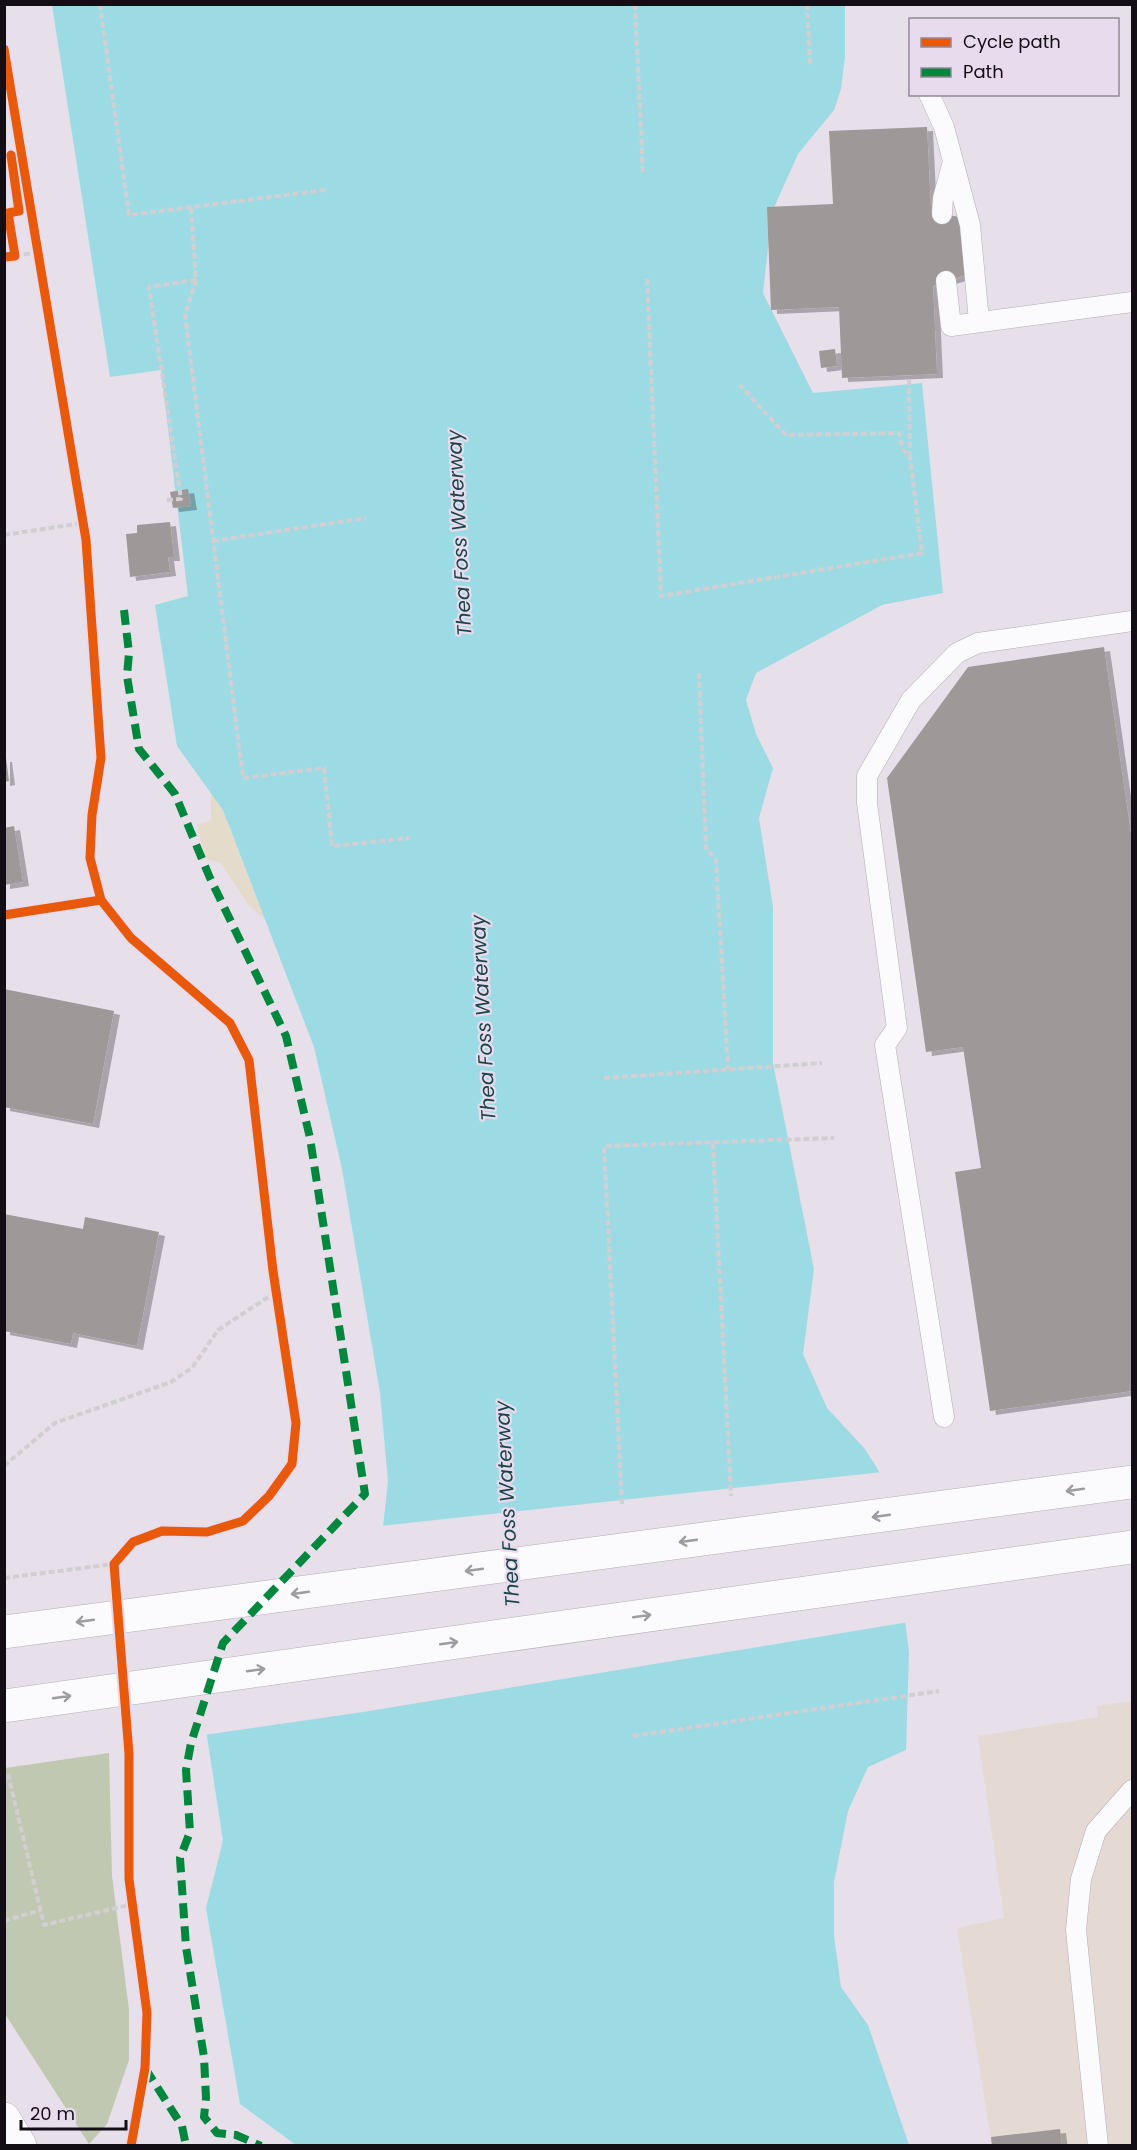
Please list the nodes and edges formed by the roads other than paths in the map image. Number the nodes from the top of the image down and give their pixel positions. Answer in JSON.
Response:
{"nodes":[{"id":1,"x":930,"y":96,"type":"edge"},
{"id":2,"x":953,"y":162,"type":"junction"},
{"id":3,"x":942,"y":214,"type":"dead end"},
{"id":4,"x":946,"y":281,"type":"dead end"},
{"id":5,"x":1132,"y":302,"type":"edge"},
{"id":6,"x":979,"y":321,"type":"junction"},
{"id":7,"x":1132,"y":621,"type":"edge"},
{"id":8,"x":944,"y":1417,"type":"dead end"},
{"id":9,"x":1132,"y":1482,"type":"edge"},
{"id":10,"x":1132,"y":1547,"type":"edge"},
{"id":11,"x":4,"y":1632,"type":"edge"},
{"id":12,"x":4,"y":1706,"type":"edge"},
{"id":13,"x":1132,"y":1790,"type":"edge"},
{"id":14,"x":4,"y":2119,"type":"edge"},
{"id":15,"x":20,"y":2145,"type":"edge"},
{"id":16,"x":1098,"y":2145,"type":"edge"}],
"edges":[{"from":1,"to":2,"type":"lane"},
{"from":2,"to":3,"type":"lane"},
{"from":2,"to":6,"type":"lane"},
{"from":4,"to":6,"type":"lane"},
{"from":5,"to":6,"type":"lane"},
{"from":7,"to":8,"type":"lane"},
{"from":9,"to":11,"type":"main road","one_way":true,"bridge":true},
{"from":12,"to":10,"type":"main road","one_way":true,"bridge":true},
{"from":13,"to":16,"type":"lane"},
{"from":14,"to":15,"type":"main road"}]}
